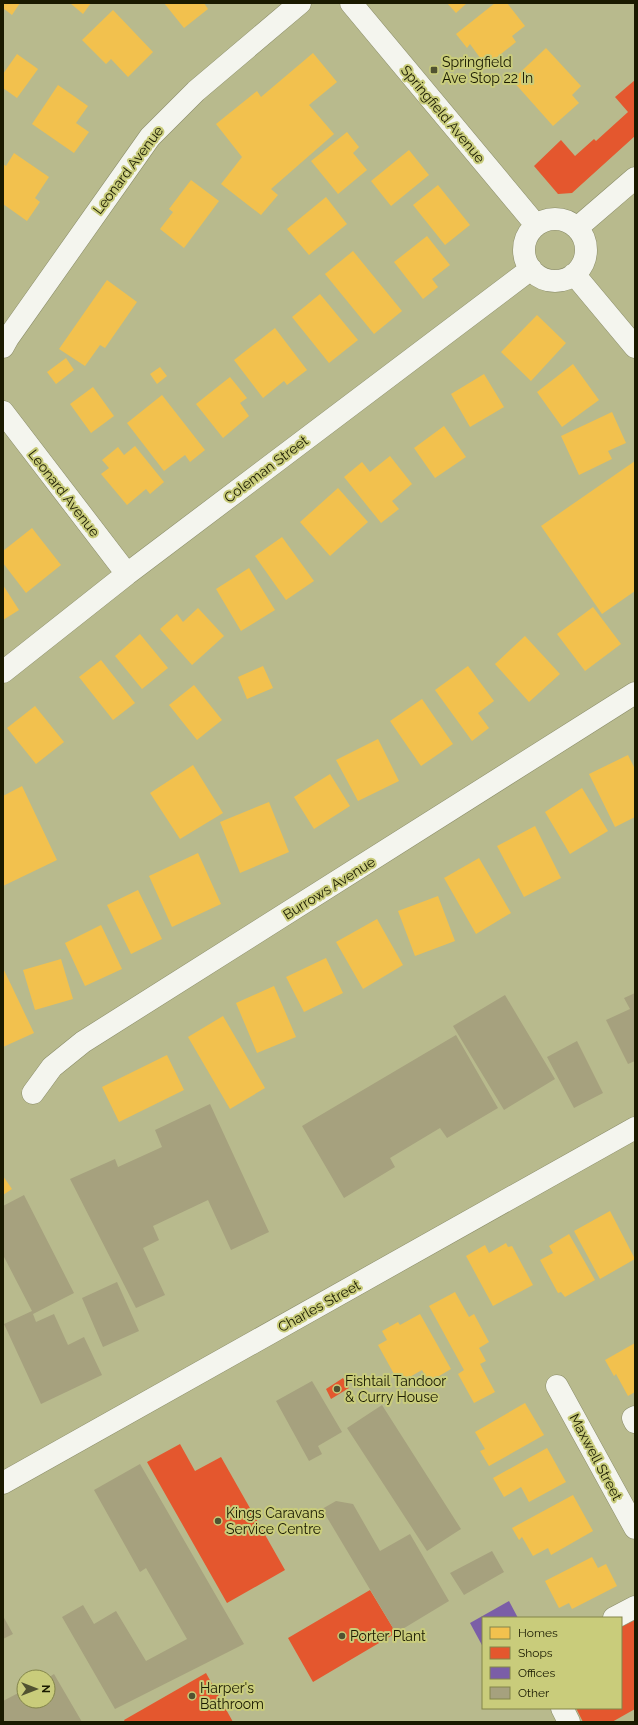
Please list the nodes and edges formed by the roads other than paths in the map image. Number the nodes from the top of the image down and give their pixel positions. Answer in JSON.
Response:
{"nodes":[{"id":1,"x":300,"y":3,"type":"edge"},
{"id":2,"x":351,"y":3,"type":"edge"},
{"id":3,"x":635,"y":178,"type":"edge"},
{"id":4,"x":536,"y":225,"type":"junction"},
{"id":5,"x":577,"y":228,"type":"junction"},
{"id":6,"x":531,"y":269,"type":"junction"},
{"id":7,"x":574,"y":274,"type":"junction"},
{"id":8,"x":3,"y":347,"type":"edge"},
{"id":9,"x":635,"y":347,"type":"edge"},
{"id":10,"x":3,"y":412,"type":"edge"},
{"id":11,"x":126,"y":574,"type":"junction"},
{"id":12,"x":3,"y":672,"type":"edge"},
{"id":13,"x":635,"y":693,"type":"edge"},
{"id":14,"x":33,"y":1093,"type":"dead end"},
{"id":15,"x":635,"y":1128,"type":"edge"},
{"id":16,"x":557,"y":1386,"type":"dead end"},
{"id":17,"x":635,"y":1417,"type":"edge"},
{"id":18,"x":635,"y":1422,"type":"edge"},
{"id":19,"x":3,"y":1483,"type":"edge"},
{"id":20,"x":635,"y":1528,"type":"edge"},
{"id":21,"x":635,"y":1607,"type":"edge"},
{"id":22,"x":616,"y":1617,"type":"edge"},
{"id":23,"x":562,"y":1709,"type":"edge"},
{"id":24,"x":569,"y":1722,"type":"edge"}],
"edges":[{"from":1,"to":8,"type":"street","name":"Leonard Avenue"},
{"from":2,"to":4,"type":"street","name":"Springfield Avenue"},
{"from":3,"to":5,"type":"street"},
{"from":4,"to":5,"type":"street"},
{"from":4,"to":6,"type":"street"},
{"from":5,"to":7,"type":"street"},
{"from":6,"to":7,"type":"street"},
{"from":6,"to":11,"type":"street","name":"Coleman Street"},
{"from":7,"to":9,"type":"street"},
{"from":10,"to":11,"type":"street","name":"Leonard Avenue"},
{"from":11,"to":12,"type":"street","name":"Coleman Street"},
{"from":13,"to":14,"type":"street","name":"Burrows Avenue"},
{"from":15,"to":19,"type":"street","name":"Charles Street"},
{"from":16,"to":20,"type":"street","name":"Maxwell Street"},
{"from":17,"to":18,"type":"street"},
{"from":21,"to":22,"type":"street"},
{"from":23,"to":24,"type":"street"}]}
